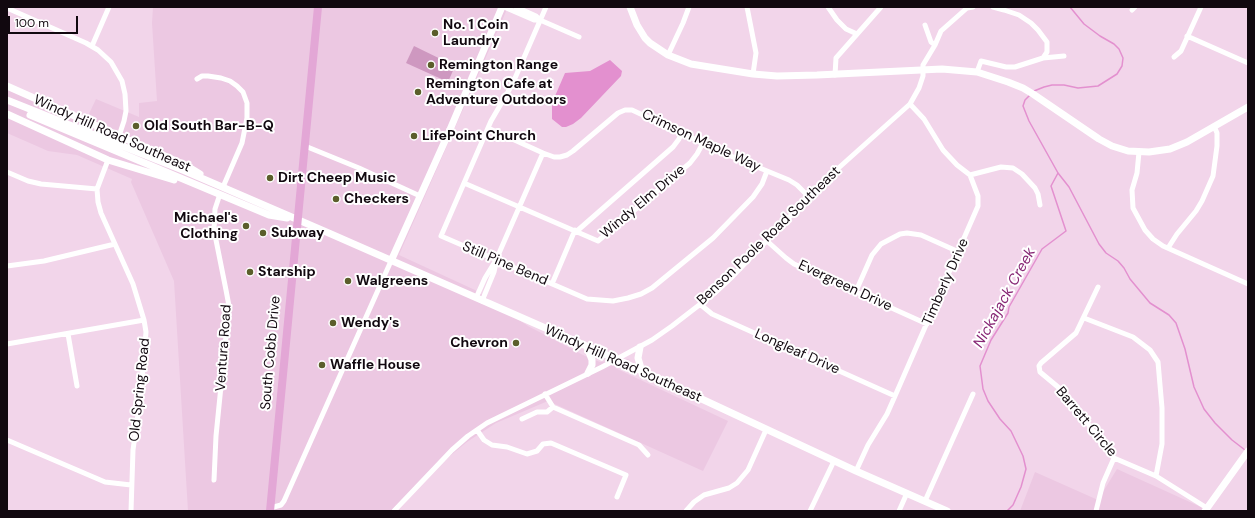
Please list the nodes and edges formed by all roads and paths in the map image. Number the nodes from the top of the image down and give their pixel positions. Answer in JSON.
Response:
{"nodes":[{"id":1,"x":110,"y":7,"type":"edge"},
{"id":2,"x":318,"y":7,"type":"edge"},
{"id":3,"x":503,"y":7,"type":"edge"},
{"id":4,"x":516,"y":7,"type":"edge"},
{"id":5,"x":546,"y":7,"type":"edge"},
{"id":6,"x":630,"y":7,"type":"edge"},
{"id":7,"x":689,"y":7,"type":"edge"},
{"id":8,"x":747,"y":7,"type":"edge"},
{"id":9,"x":828,"y":7,"type":"edge"},
{"id":10,"x":973,"y":7,"type":"edge"},
{"id":11,"x":993,"y":7,"type":"edge"},
{"id":12,"x":1201,"y":7,"type":"edge"},
{"id":13,"x":7,"y":8,"type":"edge"},
{"id":14,"x":880,"y":8,"type":"edge"},
{"id":15,"x":523,"y":13,"type":"junction"},
{"id":16,"x":540,"y":20,"type":"junction"},
{"id":17,"x":925,"y":25,"type":"dead end"},
{"id":18,"x":857,"y":34,"type":"junction"},
{"id":19,"x":1187,"y":36,"type":"junction"},
{"id":20,"x":579,"y":37,"type":"dead end"},
{"id":21,"x":935,"y":45,"type":"junction"},
{"id":22,"x":92,"y":46,"type":"junction"},
{"id":23,"x":668,"y":55,"type":"junction"},
{"id":24,"x":1064,"y":56,"type":"dead end"},
{"id":25,"x":1174,"y":57,"type":"dead end"},
{"id":26,"x":1043,"y":58,"type":"junction"},
{"id":27,"x":1248,"y":63,"type":"edge"},
{"id":28,"x":923,"y":70,"type":"junction"},
{"id":29,"x":976,"y":72,"type":"junction"},
{"id":30,"x":753,"y":74,"type":"junction"},
{"id":31,"x":835,"y":75,"type":"junction"},
{"id":32,"x":196,"y":79,"type":"dead end"},
{"id":33,"x":7,"y":86,"type":"edge"},
{"id":34,"x":22,"y":93,"type":"junction"},
{"id":35,"x":7,"y":104,"type":"edge"},
{"id":36,"x":910,"y":104,"type":"junction"},
{"id":37,"x":1248,"y":107,"type":"edge"},
{"id":38,"x":9,"y":115,"type":"edge"},
{"id":39,"x":1214,"y":126,"type":"junction"},
{"id":40,"x":488,"y":128,"type":"junction"},
{"id":41,"x":120,"y":133,"type":"dead end"},
{"id":42,"x":682,"y":133,"type":"junction"},
{"id":43,"x":703,"y":143,"type":"junction"},
{"id":44,"x":305,"y":146,"type":"junction"},
{"id":45,"x":1140,"y":152,"type":"junction"},
{"id":46,"x":543,"y":153,"type":"junction"},
{"id":47,"x":108,"y":160,"type":"junction"},
{"id":48,"x":767,"y":171,"type":"junction"},
{"id":49,"x":7,"y":172,"type":"edge"},
{"id":50,"x":970,"y":175,"type":"junction"},
{"id":51,"x":464,"y":182,"type":"junction"},
{"id":52,"x":193,"y":184,"type":"junction"},
{"id":53,"x":97,"y":189,"type":"junction"},
{"id":54,"x":220,"y":189,"type":"junction"},
{"id":55,"x":420,"y":196,"type":"junction"},
{"id":56,"x":809,"y":196,"type":"junction"},
{"id":57,"x":1040,"y":205,"type":"dead end"},
{"id":58,"x":520,"y":206,"type":"junction"},
{"id":59,"x":297,"y":220,"type":"junction"},
{"id":60,"x":576,"y":231,"type":"junction"},
{"id":61,"x":767,"y":241,"type":"junction"},
{"id":62,"x":115,"y":244,"type":"junction"},
{"id":63,"x":1168,"y":248,"type":"junction"},
{"id":64,"x":959,"y":252,"type":"junction"},
{"id":65,"x":496,"y":260,"type":"junction"},
{"id":66,"x":391,"y":261,"type":"junction"},
{"id":67,"x":7,"y":266,"type":"edge"},
{"id":68,"x":552,"y":284,"type":"junction"},
{"id":69,"x":1248,"y":284,"type":"edge"},
{"id":70,"x":1098,"y":287,"type":"dead end"},
{"id":71,"x":856,"y":292,"type":"junction"},
{"id":72,"x":479,"y":299,"type":"junction"},
{"id":73,"x":700,"y":305,"type":"junction"},
{"id":74,"x":1084,"y":318,"type":"junction"},
{"id":75,"x":144,"y":320,"type":"junction"},
{"id":76,"x":928,"y":324,"type":"junction"},
{"id":77,"x":68,"y":334,"type":"junction"},
{"id":78,"x":7,"y":344,"type":"edge"},
{"id":79,"x":587,"y":347,"type":"junction"},
{"id":80,"x":640,"y":347,"type":"junction"},
{"id":81,"x":616,"y":360,"type":"junction"},
{"id":82,"x":642,"y":372,"type":"junction"},
{"id":83,"x":588,"y":373,"type":"junction"},
{"id":84,"x":77,"y":386,"type":"dead end"},
{"id":85,"x":545,"y":394,"type":"junction"},
{"id":86,"x":973,"y":394,"type":"dead end"},
{"id":87,"x":896,"y":396,"type":"junction"},
{"id":88,"x":553,"y":407,"type":"junction"},
{"id":89,"x":522,"y":419,"type":"dead end"},
{"id":90,"x":478,"y":430,"type":"junction"},
{"id":91,"x":766,"y":430,"type":"junction"},
{"id":92,"x":7,"y":440,"type":"edge"},
{"id":93,"x":1248,"y":451,"type":"edge"},
{"id":94,"x":648,"y":455,"type":"dead end"},
{"id":95,"x":1114,"y":458,"type":"junction"},
{"id":96,"x":834,"y":461,"type":"junction"},
{"id":97,"x":856,"y":471,"type":"junction"},
{"id":98,"x":1156,"y":476,"type":"junction"},
{"id":99,"x":214,"y":480,"type":"dead end"},
{"id":100,"x":131,"y":485,"type":"junction"},
{"id":101,"x":907,"y":494,"type":"junction"},
{"id":102,"x":617,"y":497,"type":"dead end"},
{"id":103,"x":925,"y":501,"type":"junction"},
{"id":104,"x":270,"y":509,"type":"edge"},
{"id":105,"x":1206,"y":509,"type":"edge"},
{"id":106,"x":130,"y":511,"type":"edge"},
{"id":107,"x":394,"y":511,"type":"edge"},
{"id":108,"x":686,"y":511,"type":"edge"},
{"id":109,"x":810,"y":511,"type":"edge"},
{"id":110,"x":900,"y":511,"type":"edge"},
{"id":111,"x":947,"y":511,"type":"edge"},
{"id":112,"x":1096,"y":511,"type":"edge"}],
"edges":[{"from":1,"to":22,"type":"street"},
{"from":2,"to":44,"type":"main road","name":"South Cobb Drive"},
{"from":3,"to":15,"type":"street"},
{"from":3,"to":55,"type":"street"},
{"from":4,"to":15,"type":"street"},
{"from":5,"to":16,"type":"street","name":"Still Pine Bend"},
{"from":6,"to":23,"type":"street"},
{"from":7,"to":23,"type":"street"},
{"from":8,"to":30,"type":"street"},
{"from":9,"to":18,"type":"street"},
{"from":10,"to":21,"type":"street","name":"Benson Poole Road Southeast"},
{"from":11,"to":26,"type":"street"},
{"from":12,"to":19,"type":"street"},
{"from":13,"to":22,"type":"street"},
{"from":14,"to":18,"type":"street"},
{"from":15,"to":16,"type":"street"},
{"from":16,"to":20,"type":"street"},
{"from":16,"to":40,"type":"street","name":"Still Pine Bend"},
{"from":17,"to":21,"type":"street"},
{"from":18,"to":31,"type":"street"},
{"from":19,"to":25,"type":"street"},
{"from":19,"to":27,"type":"street"},
{"from":21,"to":28,"type":"street","name":"Benson Poole Road Southeast"},
{"from":22,"to":41,"type":"street"},
{"from":23,"to":30,"type":"street"},
{"from":24,"to":26,"type":"street"},
{"from":26,"to":29,"type":"street"},
{"from":28,"to":29,"type":"street"},
{"from":28,"to":31,"type":"street"},
{"from":28,"to":36,"type":"street","name":"Benson Poole Road Southeast"},
{"from":29,"to":45,"type":"street"},
{"from":30,"to":31,"type":"street"},
{"from":32,"to":54,"type":"street","name":"Ventura Road"},
{"from":33,"to":34,"type":"street","name":"Windy Hill Road Southeast"},
{"from":34,"to":35,"type":"street"},
{"from":34,"to":54,"type":"street","name":"Windy Hill Road Southeast"},
{"from":35,"to":38,"type":"street"},
{"from":35,"to":52,"type":"street","name":"Windy Hill Road Southeast"},
{"from":35,"to":54,"type":"street","name":"Windy Hill Road Southeast"},
{"from":36,"to":50,"type":"street","name":"Timberly Drive"},
{"from":36,"to":56,"type":"street","name":"Benson Poole Road Southeast"},
{"from":37,"to":39,"type":"street"},
{"from":38,"to":47,"type":"street","name":"Windy Hill Road Southeast"},
{"from":39,"to":45,"type":"street"},
{"from":39,"to":63,"type":"street"},
{"from":40,"to":46,"type":"street","name":"Crimson Maple Way"},
{"from":40,"to":51,"type":"street","name":"Still Pine Bend"},
{"from":42,"to":43,"type":"street","name":"Crimson Maple Way"},
{"from":42,"to":46,"type":"street","name":"Crimson Maple Way"},
{"from":42,"to":60,"type":"street"},
{"from":43,"to":48,"type":"street","name":"Crimson Maple Way"},
{"from":43,"to":60,"type":"street","name":"Windy Elm Drive"},
{"from":44,"to":55,"type":"street"},
{"from":44,"to":59,"type":"main road","name":"South Cobb Drive"},
{"from":45,"to":63,"type":"street"},
{"from":46,"to":58,"type":"street"},
{"from":47,"to":52,"type":"street","name":"Windy Hill Road Southeast"},
{"from":47,"to":53,"type":"street","name":"Old Spring Road"},
{"from":48,"to":56,"type":"street","name":"Crimson Maple Way"},
{"from":48,"to":68,"type":"street","name":"Still Pine Bend"},
{"from":49,"to":53,"type":"street"},
{"from":50,"to":57,"type":"street"},
{"from":50,"to":64,"type":"street","name":"Timberly Drive"},
{"from":51,"to":58,"type":"street","name":"Windy Elm Drive"},
{"from":51,"to":65,"type":"street","name":"Still Pine Bend"},
{"from":52,"to":54,"type":"street","name":"Windy Hill Road Southeast"},
{"from":53,"to":62,"type":"street","name":"Old Spring Road"},
{"from":54,"to":59,"type":"street","name":"Windy Hill Road Southeast"},
{"from":54,"to":99,"type":"street","name":"Ventura Road"},
{"from":55,"to":66,"type":"street"},
{"from":56,"to":61,"type":"street","name":"Benson Poole Road Southeast"},
{"from":58,"to":60,"type":"street","name":"Windy Elm Drive"},
{"from":58,"to":65,"type":"street"},
{"from":59,"to":66,"type":"street","name":"Windy Hill Road Southeast"},
{"from":59,"to":104,"type":"main road","name":"South Cobb Drive"},
{"from":60,"to":68,"type":"street"},
{"from":61,"to":71,"type":"street","name":"Evergreen Drive"},
{"from":61,"to":73,"type":"street","name":"Benson Poole Road Southeast"},
{"from":62,"to":67,"type":"street"},
{"from":62,"to":75,"type":"street","name":"Old Spring Road"},
{"from":63,"to":69,"type":"street"},
{"from":64,"to":71,"type":"street"},
{"from":64,"to":76,"type":"street","name":"Timberly Drive"},
{"from":65,"to":68,"type":"street","name":"Still Pine Bend"},
{"from":65,"to":72,"type":"street"},
{"from":66,"to":72,"type":"street","name":"Windy Hill Road Southeast"},
{"from":66,"to":104,"type":"street"},
{"from":70,"to":74,"type":"street","name":"Barrett Circle"},
{"from":71,"to":76,"type":"street","name":"Evergreen Drive"},
{"from":72,"to":79,"type":"street","name":"Windy Hill Road Southeast"},
{"from":73,"to":80,"type":"street","name":"Benson Poole Road Southeast"},
{"from":73,"to":87,"type":"street","name":"Longleaf Drive"},
{"from":74,"to":95,"type":"street","name":"Barrett Circle"},
{"from":74,"to":98,"type":"street"},
{"from":75,"to":77,"type":"street"},
{"from":75,"to":100,"type":"street","name":"Old Spring Road"},
{"from":76,"to":87,"type":"street","name":"Timberly Drive"},
{"from":77,"to":78,"type":"street"},
{"from":77,"to":84,"type":"street"},
{"from":79,"to":81,"type":"street","name":"Windy Hill Road Southeast"},
{"from":79,"to":83,"type":"street"},
{"from":80,"to":81,"type":"street","name":"Benson Poole Road Southeast"},
{"from":80,"to":82,"type":"street"},
{"from":81,"to":82,"type":"street","name":"Windy Hill Road Southeast"},
{"from":81,"to":83,"type":"street","name":"Benson Poole Road Southeast"},
{"from":82,"to":91,"type":"street","name":"Windy Hill Road Southeast"},
{"from":83,"to":85,"type":"street","name":"Benson Poole Road Southeast"},
{"from":85,"to":88,"type":"street"},
{"from":85,"to":90,"type":"street","name":"Benson Poole Road Southeast"},
{"from":86,"to":103,"type":"street"},
{"from":87,"to":97,"type":"street","name":"Timberly Drive"},
{"from":88,"to":89,"type":"street"},
{"from":88,"to":94,"type":"street"},
{"from":90,"to":102,"type":"street"},
{"from":90,"to":107,"type":"street","name":"Benson Poole Road Southeast"},
{"from":91,"to":96,"type":"street","name":"Windy Hill Road Southeast"},
{"from":91,"to":108,"type":"street"},
{"from":92,"to":100,"type":"street"},
{"from":93,"to":105,"type":"street"},
{"from":95,"to":98,"type":"street","name":"Barrett Circle"},
{"from":95,"to":112,"type":"street"},
{"from":96,"to":97,"type":"street","name":"Windy Hill Road Southeast"},
{"from":96,"to":109,"type":"street"},
{"from":97,"to":101,"type":"street","name":"Windy Hill Road Southeast"},
{"from":98,"to":105,"type":"street","name":"Barrett Circle"},
{"from":100,"to":106,"type":"street","name":"Old Spring Road"},
{"from":101,"to":103,"type":"street","name":"Windy Hill Road Southeast"},
{"from":101,"to":110,"type":"street"},
{"from":103,"to":111,"type":"street","name":"Windy Hill Road Southeast"}]}
